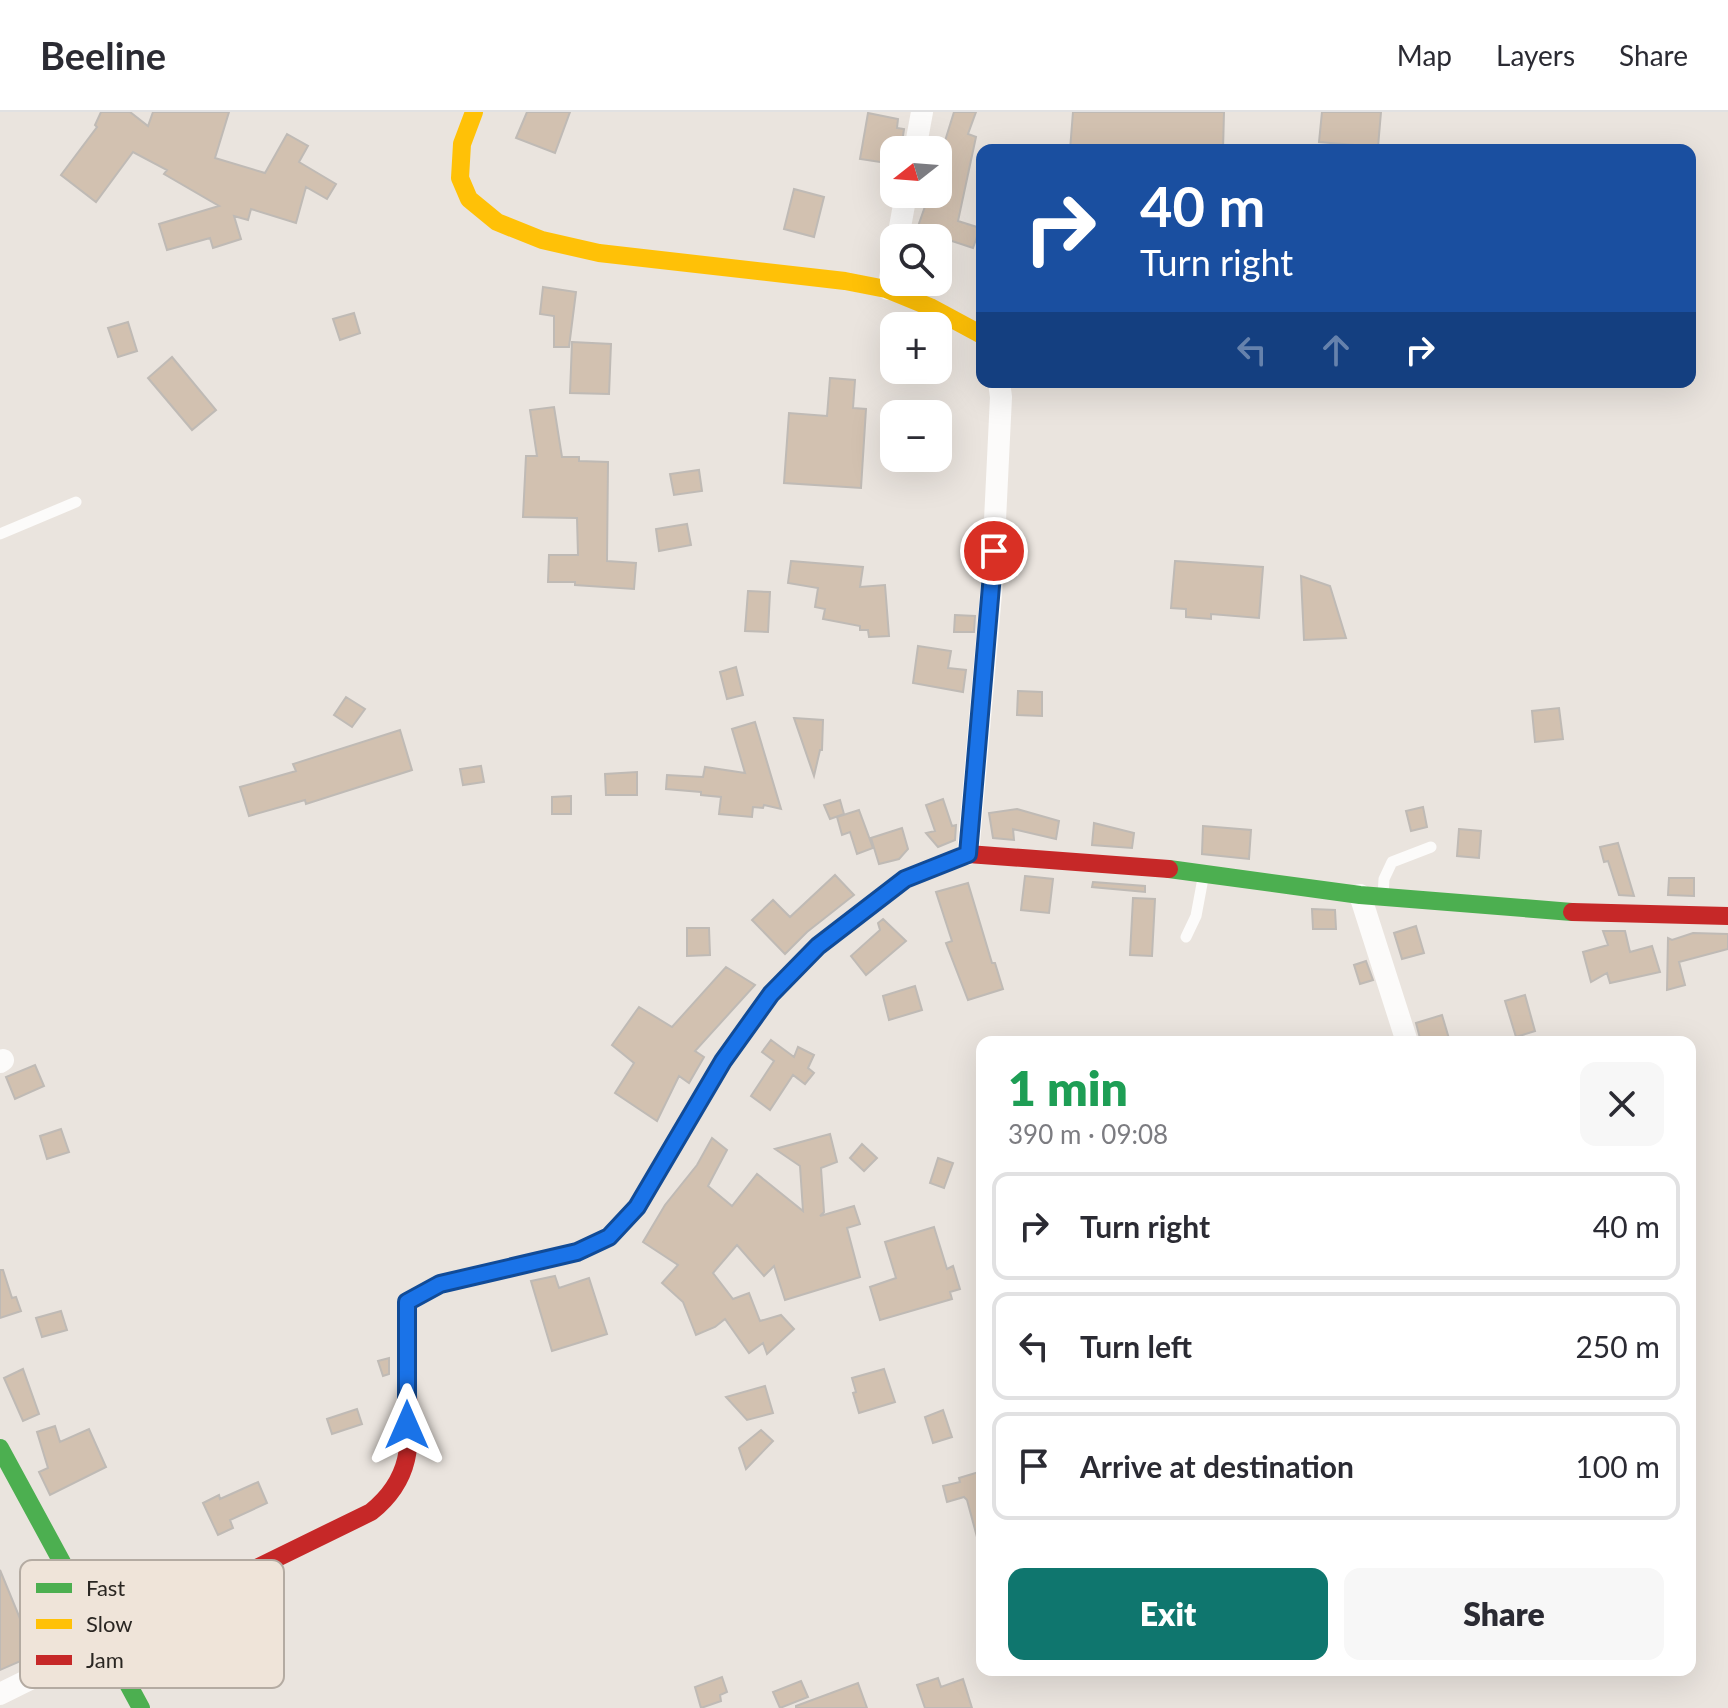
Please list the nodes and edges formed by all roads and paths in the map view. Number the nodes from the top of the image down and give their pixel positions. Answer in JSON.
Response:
{"nodes":[{"id":1,"x":474,"y":112,"type":"edge"},
{"id":2,"x":922,"y":112,"type":"edge"},
{"id":3,"x":918,"y":136,"type":"edge"},
{"id":4,"x":880,"y":288,"type":"edge"},
{"id":5,"x":903,"y":296,"type":"edge"},
{"id":6,"x":976,"y":330,"type":"edge"},
{"id":7,"x":1000,"y":388,"type":"edge"},
{"id":8,"x":76,"y":502,"type":"dead end"},
{"id":9,"x":0,"y":534,"type":"edge"},
{"id":10,"x":1431,"y":847,"type":"dead end"},
{"id":11,"x":968,"y":854,"type":"junction"},
{"id":12,"x":1204,"y":872,"type":"junction"},
{"id":13,"x":1372,"y":896,"type":"junction"},
{"id":14,"x":1728,"y":916,"type":"edge"},
{"id":15,"x":1186,"y":937,"type":"dead end"},
{"id":16,"x":1406,"y":1036,"type":"edge"},
{"id":17,"x":1,"y":1454,"type":"edge"},
{"id":18,"x":61,"y":1560,"type":"edge"},
{"id":19,"x":273,"y":1560,"type":"edge"},
{"id":20,"x":20,"y":1684,"type":"edge"},
{"id":21,"x":131,"y":1688,"type":"edge"},
{"id":22,"x":0,"y":1694,"type":"edge"},
{"id":23,"x":141,"y":1708,"type":"edge"}],
"edges":[{"from":1,"to":4,"type":"street"},
{"from":2,"to":3,"type":"street"},
{"from":5,"to":6,"type":"street"},
{"from":7,"to":11,"type":"street"},
{"from":8,"to":9,"type":"lane"},
{"from":10,"to":13,"type":"lane"},
{"from":11,"to":12,"type":"street"},
{"from":11,"to":19,"type":"street"},
{"from":12,"to":13,"type":"street"},
{"from":12,"to":15,"type":"lane"},
{"from":13,"to":14,"type":"street"},
{"from":13,"to":16,"type":"street"},
{"from":17,"to":18,"type":"street"},
{"from":20,"to":22,"type":"street"},
{"from":21,"to":23,"type":"street"}]}
